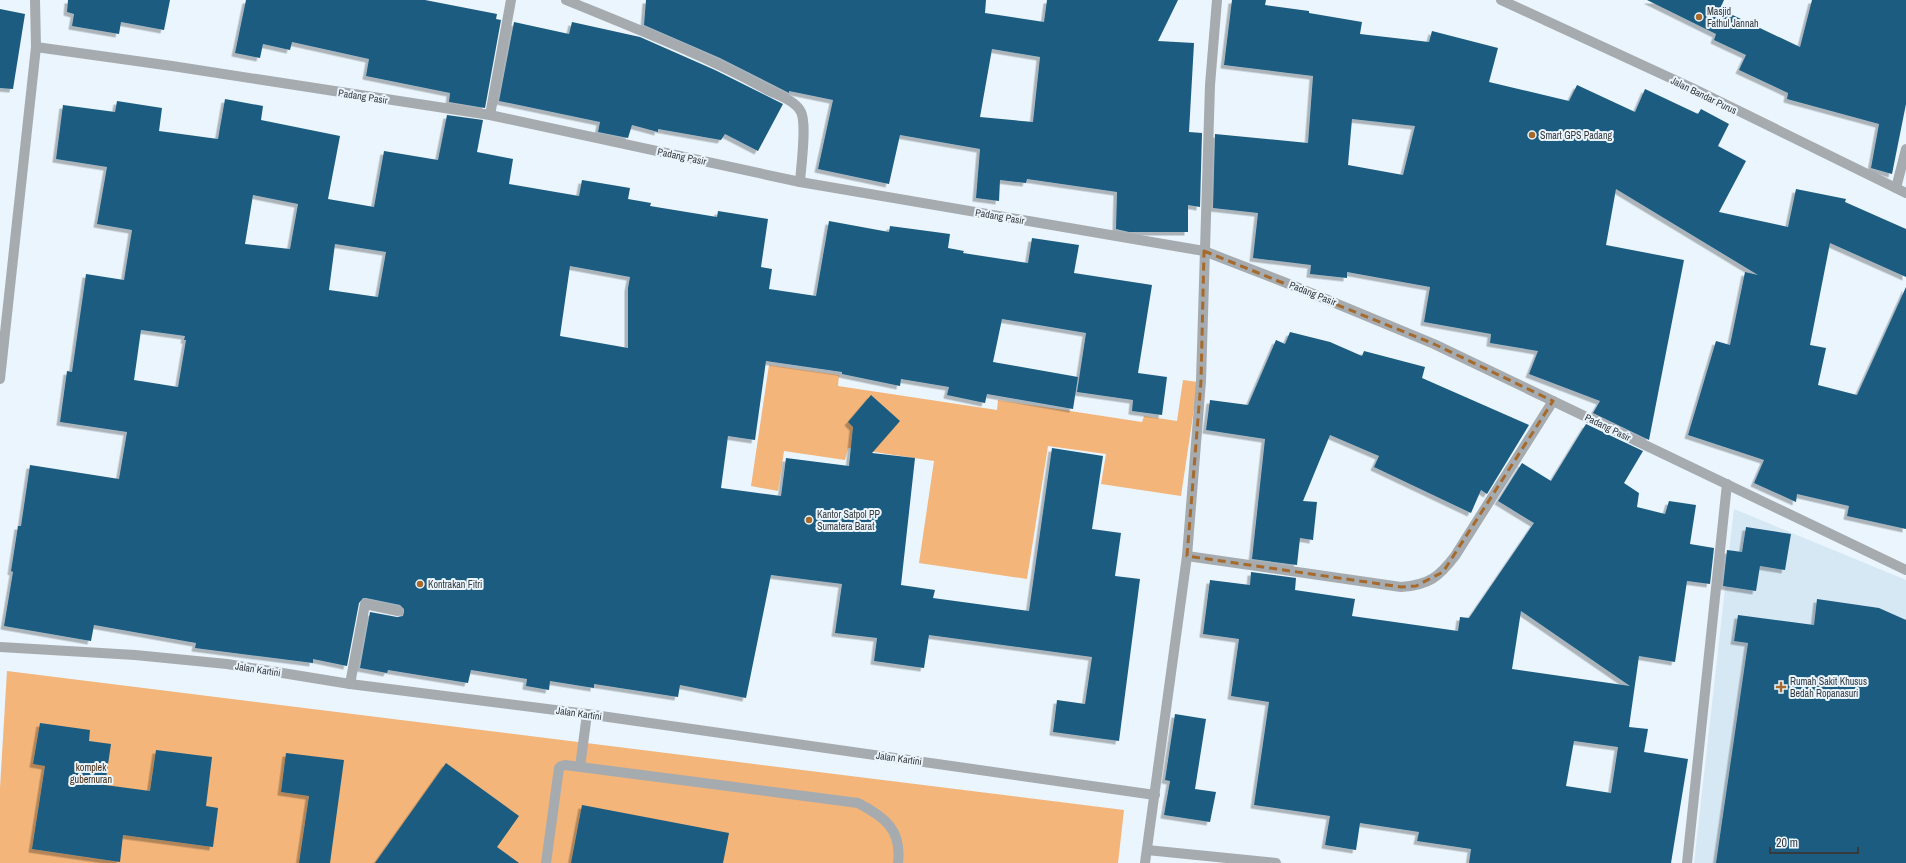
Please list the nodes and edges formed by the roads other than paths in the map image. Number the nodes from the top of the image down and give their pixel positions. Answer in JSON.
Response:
{"nodes":[{"id":1,"x":35,"y":0,"type":"edge"},
{"id":2,"x":511,"y":0,"type":"edge"},
{"id":3,"x":566,"y":0,"type":"edge"},
{"id":4,"x":1217,"y":0,"type":"edge"},
{"id":5,"x":1501,"y":0,"type":"edge"},
{"id":6,"x":36,"y":47,"type":"junction"},
{"id":7,"x":490,"y":115,"type":"junction"},
{"id":8,"x":1906,"y":150,"type":"edge"},
{"id":9,"x":800,"y":182,"type":"junction"},
{"id":10,"x":1896,"y":188,"type":"junction"},
{"id":11,"x":1906,"y":192,"type":"edge"},
{"id":12,"x":1204,"y":251,"type":"junction"},
{"id":13,"x":0,"y":379,"type":"edge"},
{"id":14,"x":1554,"y":401,"type":"junction"},
{"id":15,"x":1727,"y":484,"type":"junction"},
{"id":16,"x":1187,"y":556,"type":"junction"},
{"id":17,"x":1906,"y":570,"type":"edge"},
{"id":18,"x":398,"y":611,"type":"dead end"},
{"id":19,"x":0,"y":647,"type":"edge"},
{"id":20,"x":350,"y":684,"type":"junction"},
{"id":21,"x":588,"y":714,"type":"junction"},
{"id":22,"x":580,"y":766,"type":"junction"},
{"id":23,"x":1155,"y":795,"type":"junction"},
{"id":24,"x":1147,"y":850,"type":"junction"},
{"id":25,"x":546,"y":863,"type":"edge"},
{"id":26,"x":898,"y":863,"type":"edge"},
{"id":27,"x":1145,"y":863,"type":"edge"},
{"id":28,"x":1276,"y":863,"type":"edge"},
{"id":29,"x":1687,"y":863,"type":"edge"}],
"edges":[{"from":1,"to":6,"type":"street"},
{"from":2,"to":7,"type":"street"},
{"from":3,"to":9,"type":"street"},
{"from":4,"to":12,"type":"street"},
{"from":5,"to":10,"type":"street","name":"Jalan Bandar Purus"},
{"from":6,"to":7,"type":"street","name":"Padang Pasir"},
{"from":6,"to":13,"type":"street"},
{"from":7,"to":9,"type":"street","name":"Padang Pasir"},
{"from":8,"to":10,"type":"street"},
{"from":9,"to":12,"type":"street","name":"Padang Pasir"},
{"from":10,"to":11,"type":"street","name":"Jalan Bandar Purus"},
{"from":12,"to":14,"type":"street","name":"Padang Pasir"},
{"from":12,"to":16,"type":"street"},
{"from":14,"to":15,"type":"street","name":"Padang Pasir"},
{"from":14,"to":16,"type":"street"},
{"from":15,"to":17,"type":"street","name":"Padang Pasir"},
{"from":15,"to":29,"type":"street"},
{"from":16,"to":23,"type":"street"},
{"from":18,"to":20,"type":"street"},
{"from":19,"to":20,"type":"street","name":"Jalan Kartini"},
{"from":20,"to":21,"type":"street","name":"Jalan Kartini"},
{"from":21,"to":22,"type":"street"},
{"from":21,"to":23,"type":"street","name":"Jalan Kartini"},
{"from":22,"to":25,"type":"street"},
{"from":22,"to":26,"type":"street"},
{"from":23,"to":24,"type":"street"},
{"from":24,"to":27,"type":"street"},
{"from":24,"to":28,"type":"street"}]}
